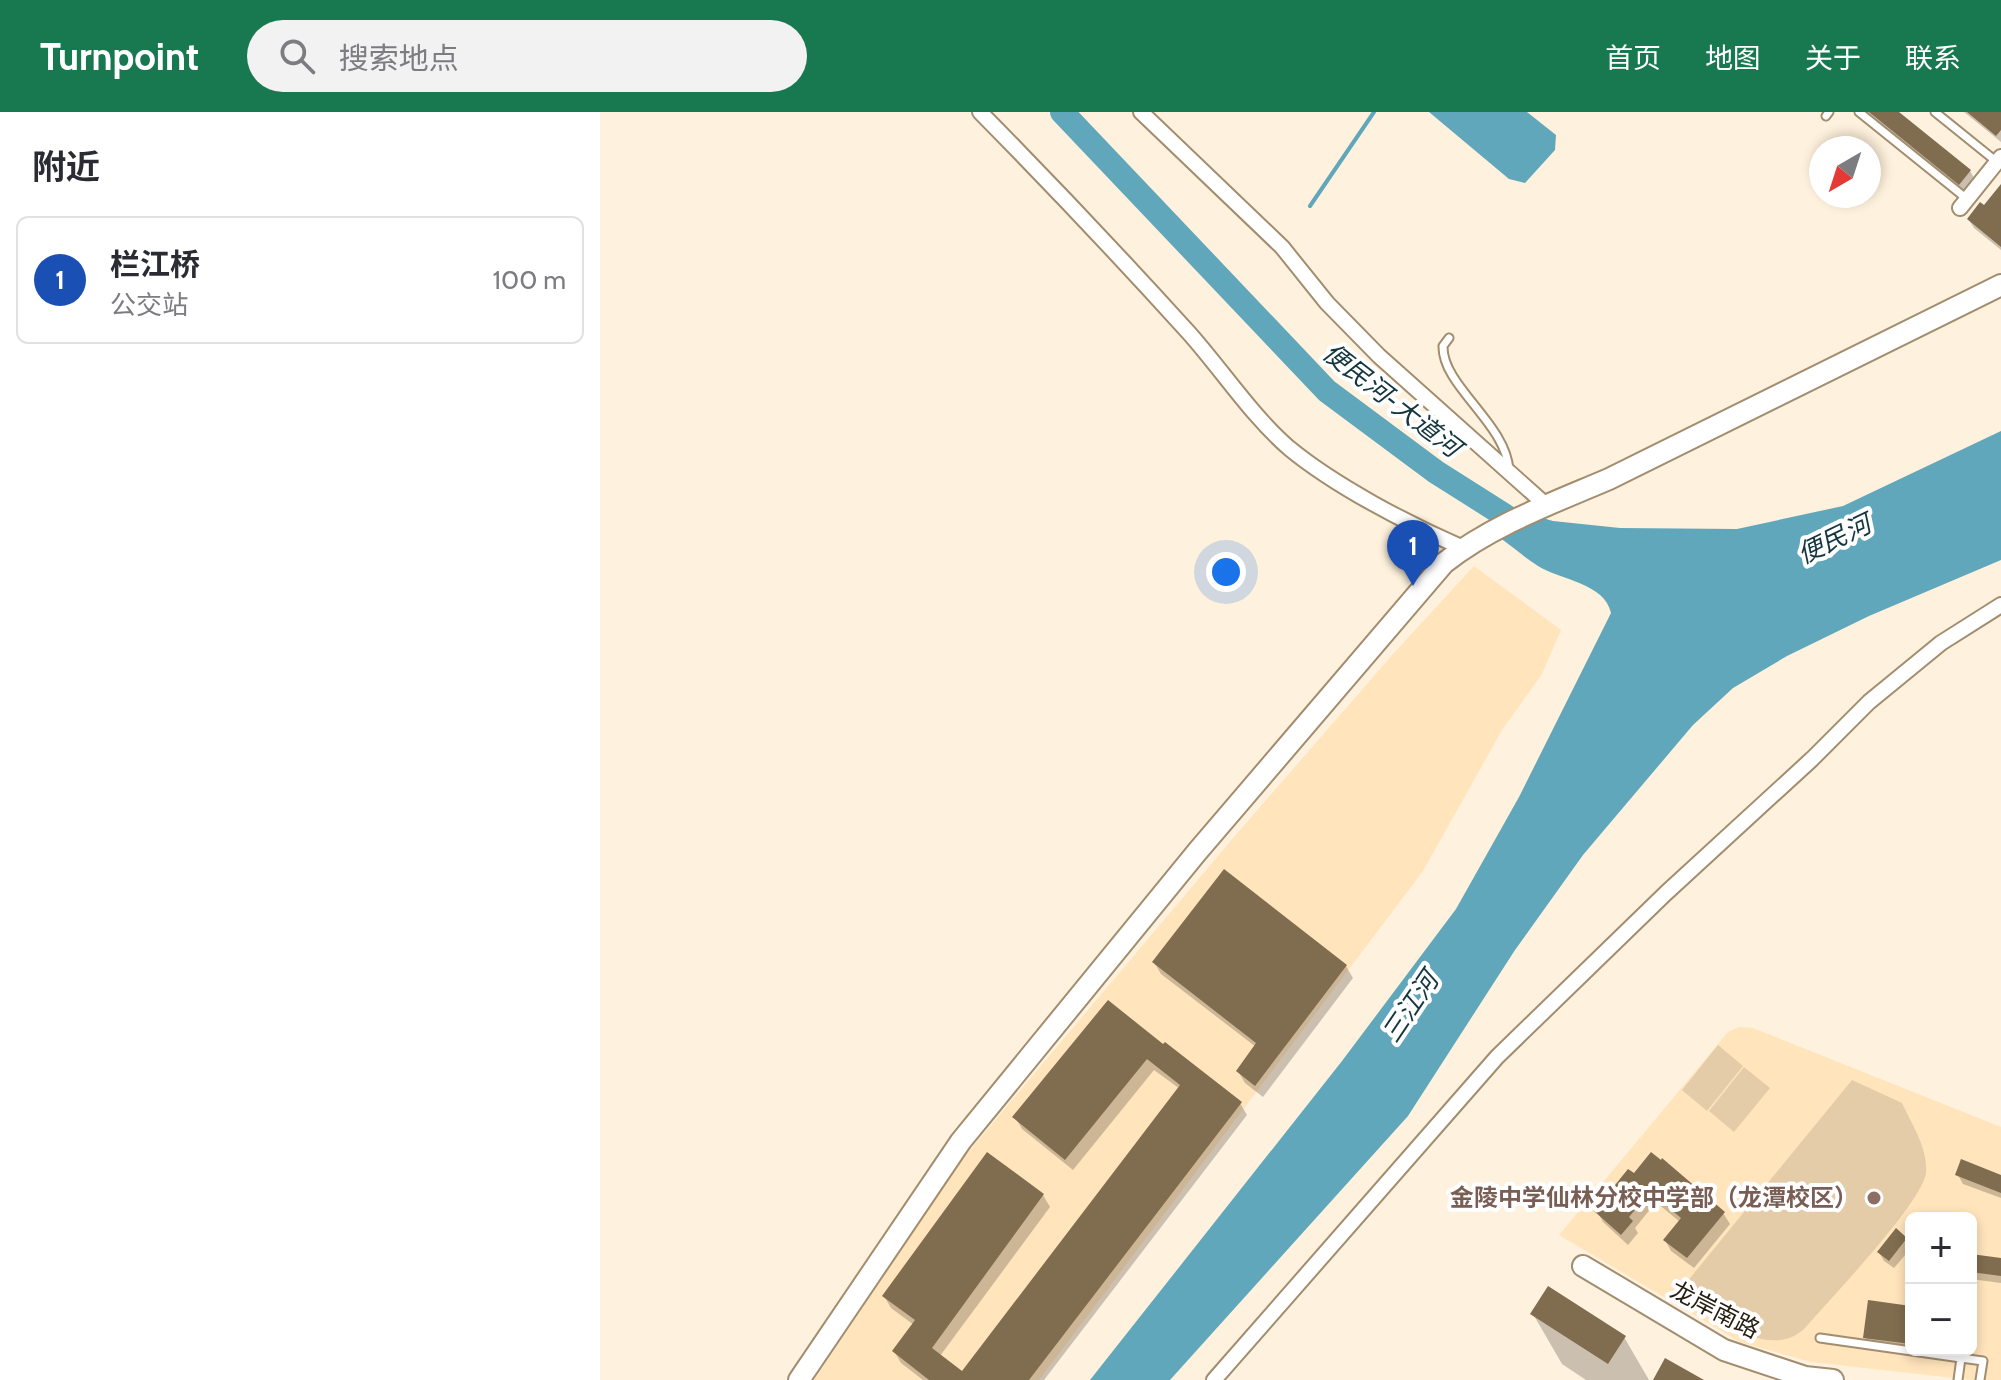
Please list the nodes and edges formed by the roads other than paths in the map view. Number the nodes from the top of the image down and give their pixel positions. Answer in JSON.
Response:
{"nodes":[{"id":1,"x":980,"y":112,"type":"edge"},
{"id":2,"x":1141,"y":112,"type":"edge"},
{"id":3,"x":1859,"y":112,"type":"edge"},
{"id":4,"x":1935,"y":112,"type":"edge"},
{"id":5,"x":1999,"y":160,"type":"edge"},
{"id":6,"x":1963,"y":204,"type":"joint"},
{"id":7,"x":2001,"y":285,"type":"edge"},
{"id":8,"x":1449,"y":338,"type":"dead end"},
{"id":9,"x":1510,"y":472,"type":"junction"},
{"id":10,"x":1543,"y":508,"type":"junction"},
{"id":11,"x":1469,"y":545,"type":"junction"},
{"id":12,"x":2001,"y":605,"type":"edge"},
{"id":13,"x":1583,"y":1266,"type":"dead end"},
{"id":14,"x":1820,"y":1338,"type":"dead end"},
{"id":15,"x":1961,"y":1358,"type":"junction"},
{"id":16,"x":1805,"y":1378,"type":"edge"},
{"id":17,"x":799,"y":1380,"type":"edge"},
{"id":18,"x":1214,"y":1380,"type":"edge"},
{"id":19,"x":1833,"y":1380,"type":"edge"},
{"id":20,"x":1958,"y":1380,"type":"edge"},
{"id":21,"x":1980,"y":1380,"type":"edge"}],
"edges":[{"from":1,"to":11,"type":"street"},
{"from":2,"to":9,"type":"street"},
{"from":3,"to":6,"type":"lane"},
{"from":4,"to":5,"type":"lane"},
{"from":5,"to":6,"type":"street"},
{"from":7,"to":10,"type":"street"},
{"from":8,"to":9,"type":"lane"},
{"from":9,"to":10,"type":"street"},
{"from":10,"to":11,"type":"street"},
{"from":11,"to":17,"type":"street"},
{"from":12,"to":18,"type":"street"},
{"from":13,"to":16,"type":"street","name":"龙岸南路"},
{"from":14,"to":15,"type":"lane"},
{"from":15,"to":20,"type":"lane"},
{"from":15,"to":21,"type":"lane"},
{"from":16,"to":19,"type":"street","name":"龙岸南路"}]}
